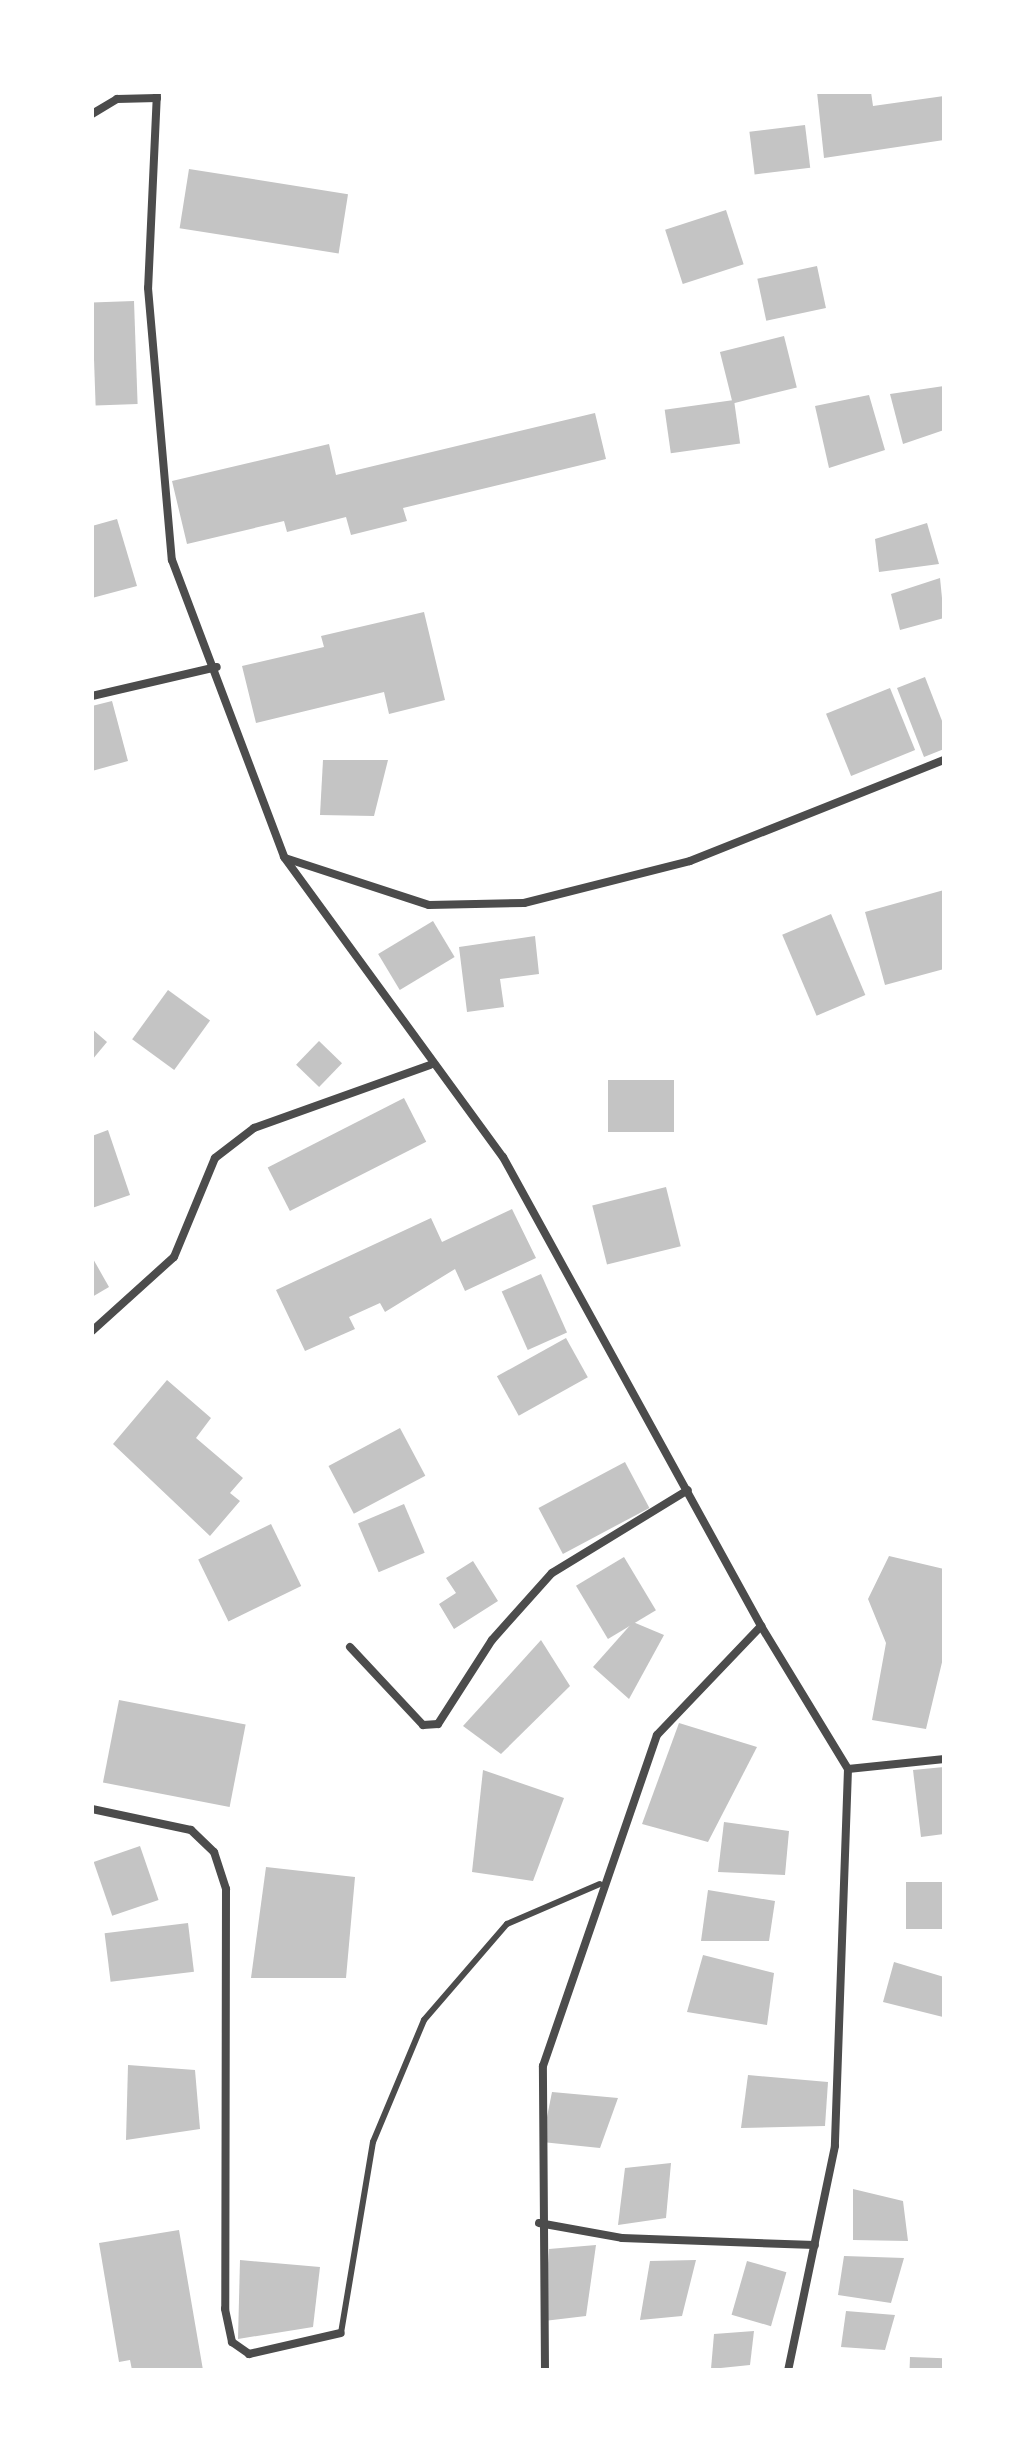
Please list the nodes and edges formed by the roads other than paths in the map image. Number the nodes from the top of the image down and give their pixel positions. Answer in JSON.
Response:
{"nodes":[{"id":1,"x":157,"y":95,"type":"edge"},
{"id":2,"x":92,"y":114,"type":"edge"},
{"id":3,"x":217,"y":667,"type":"junction"},
{"id":4,"x":92,"y":696,"type":"edge"},
{"id":5,"x":944,"y":760,"type":"edge"},
{"id":6,"x":284,"y":857,"type":"junction"},
{"id":7,"x":430,"y":1065,"type":"junction"},
{"id":8,"x":92,"y":1331,"type":"edge"},
{"id":9,"x":688,"y":1490,"type":"junction"},
{"id":10,"x":761,"y":1626,"type":"junction"},
{"id":11,"x":350,"y":1647,"type":"dead end"},
{"id":12,"x":944,"y":1759,"type":"edge"},
{"id":13,"x":848,"y":1769,"type":"junction"},
{"id":14,"x":92,"y":1809,"type":"edge"},
{"id":15,"x":600,"y":1884,"type":"junction"},
{"id":16,"x":539,"y":2223,"type":"junction"},
{"id":17,"x":815,"y":2245,"type":"junction"},
{"id":18,"x":341,"y":2333,"type":"joint"},
{"id":19,"x":545,"y":2370,"type":"edge"},
{"id":20,"x":788,"y":2370,"type":"edge"}],
"edges":[{"from":1,"to":2,"type":"street"},
{"from":1,"to":3,"type":"street"},
{"from":3,"to":4,"type":"street"},
{"from":3,"to":6,"type":"street"},
{"from":5,"to":6,"type":"street"},
{"from":6,"to":7,"type":"street"},
{"from":7,"to":8,"type":"street"},
{"from":7,"to":9,"type":"street"},
{"from":9,"to":10,"type":"street"},
{"from":9,"to":11,"type":"street"},
{"from":10,"to":13,"type":"street"},
{"from":10,"to":15,"type":"street"},
{"from":12,"to":13,"type":"street"},
{"from":13,"to":17,"type":"street"},
{"from":14,"to":18,"type":"street"},
{"from":15,"to":16,"type":"street"},
{"from":15,"to":18,"type":"lane"},
{"from":16,"to":17,"type":"street"},
{"from":16,"to":19,"type":"street"},
{"from":17,"to":20,"type":"street"}]}
